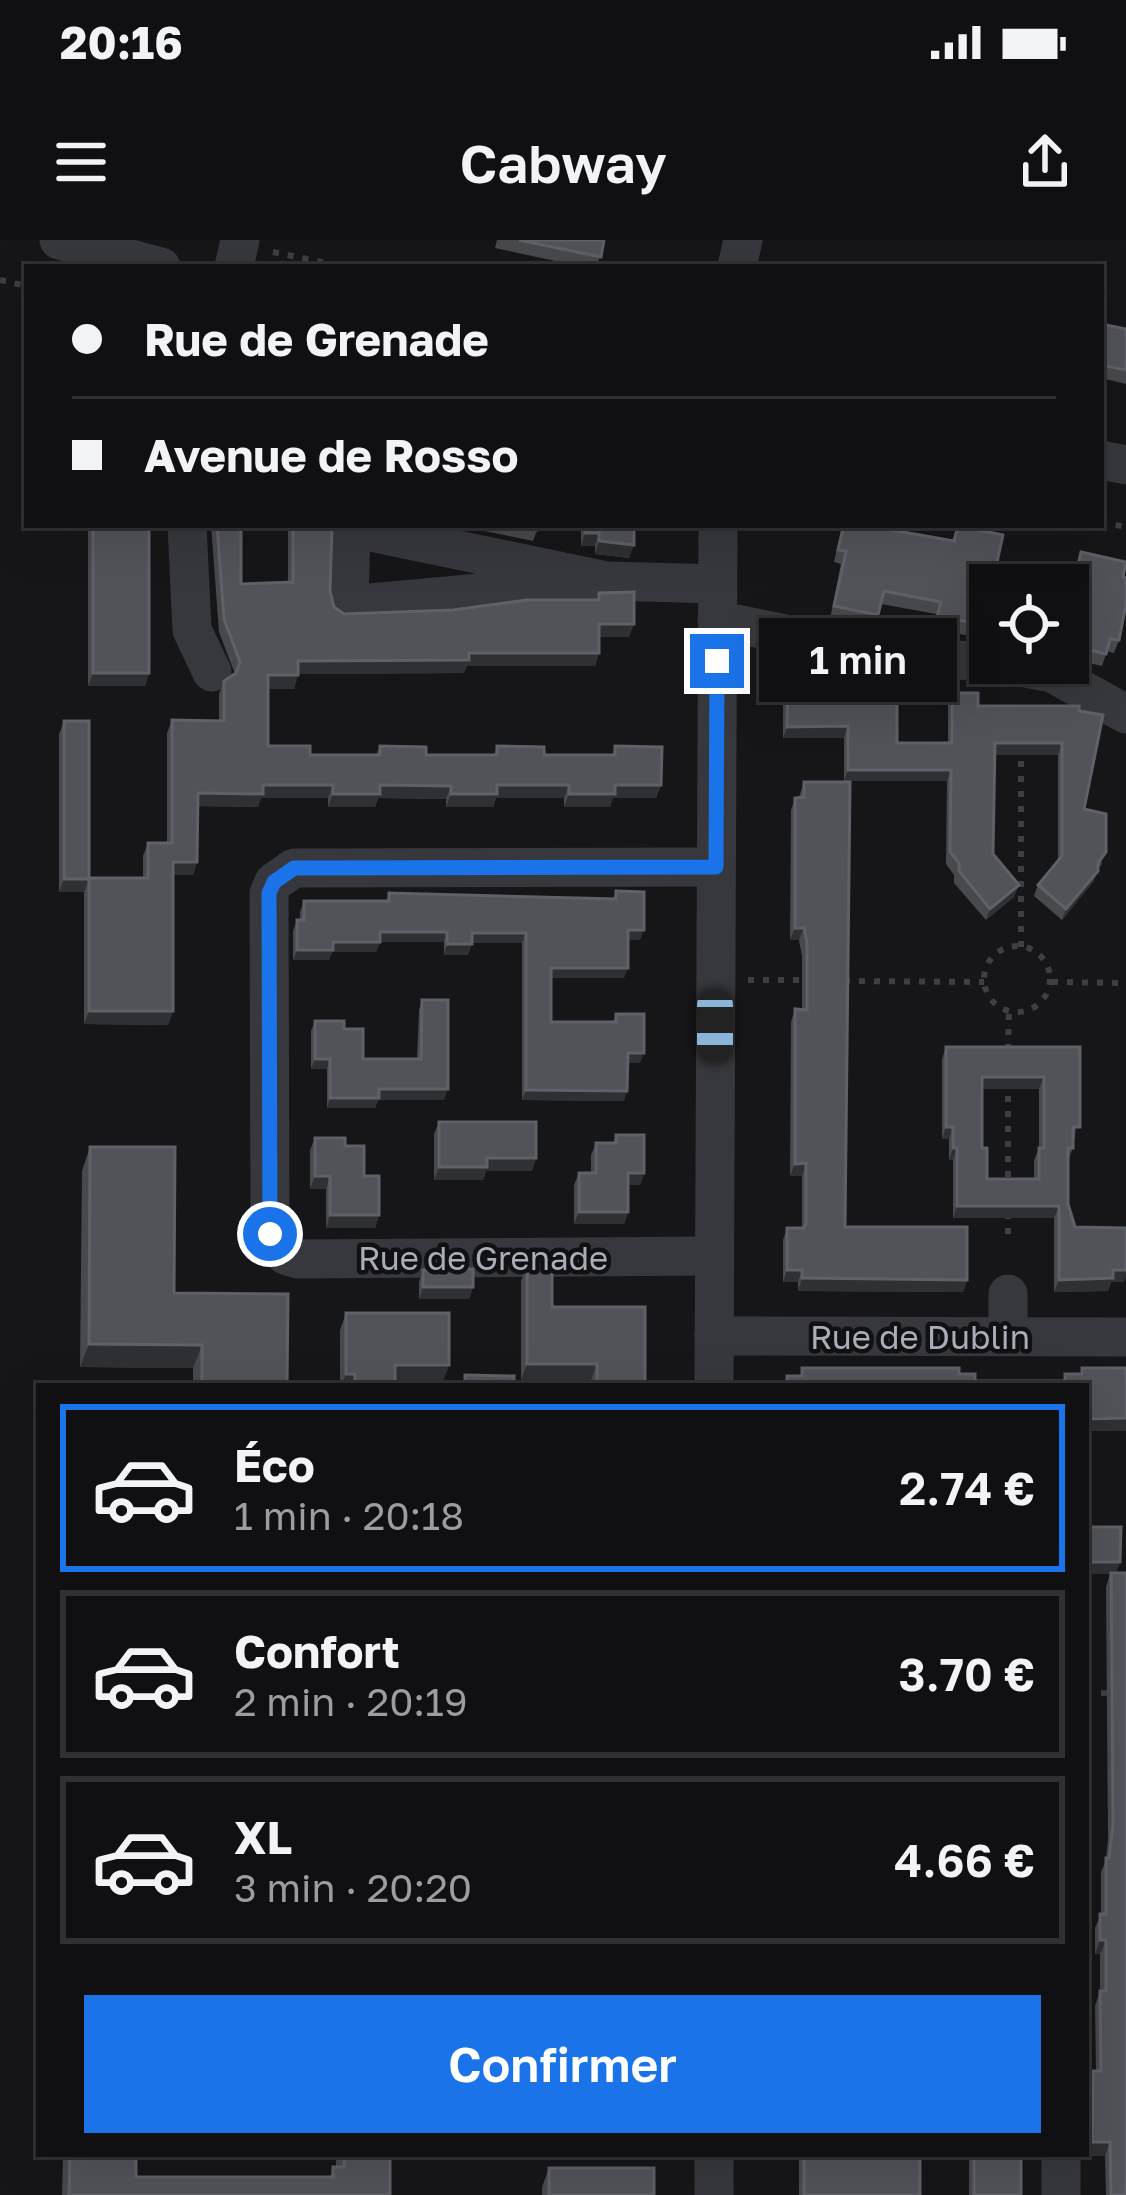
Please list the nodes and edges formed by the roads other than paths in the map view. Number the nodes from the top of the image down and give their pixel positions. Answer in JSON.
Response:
{"nodes":[{"id":1,"x":59,"y":240,"type":"edge"},
{"id":2,"x":150,"y":264,"type":"edge"},
{"id":3,"x":188,"y":528,"type":"edge"},
{"id":4,"x":351,"y":528,"type":"edge"},
{"id":5,"x":356,"y":528,"type":"edge"},
{"id":6,"x":718,"y":528,"type":"edge"},
{"id":7,"x":607,"y":581,"type":"junction"},
{"id":8,"x":717,"y":602,"type":"junction"},
{"id":9,"x":969,"y":660,"type":"edge"},
{"id":10,"x":212,"y":671,"type":"dead end"},
{"id":11,"x":1072,"y":684,"type":"edge"},
{"id":12,"x":1126,"y":714,"type":"edge"},
{"id":13,"x":716,"y":867,"type":"junction"},
{"id":14,"x":714,"y":1256,"type":"junction"},
{"id":15,"x":1008,"y":1294,"type":"dead end"},
{"id":16,"x":714,"y":1336,"type":"junction"},
{"id":17,"x":1008,"y":1336,"type":"junction"},
{"id":18,"x":1126,"y":1337,"type":"edge"},
{"id":19,"x":714,"y":1383,"type":"edge"},
{"id":20,"x":714,"y":2157,"type":"edge"},
{"id":21,"x":1061,"y":2157,"type":"edge"},
{"id":22,"x":714,"y":2195,"type":"edge"},
{"id":23,"x":1061,"y":2195,"type":"edge"}],
"edges":[{"from":1,"to":2,"type":"street"},
{"from":3,"to":10,"type":"street"},
{"from":4,"to":7,"type":"street"},
{"from":5,"to":7,"type":"street"},
{"from":6,"to":8,"type":"street"},
{"from":7,"to":8,"type":"street"},
{"from":8,"to":9,"type":"street"},
{"from":8,"to":13,"type":"street"},
{"from":11,"to":12,"type":"street"},
{"from":13,"to":14,"type":"street"},
{"from":13,"to":14,"type":"street","name":"Rue de Grenade"},
{"from":14,"to":16,"type":"street"},
{"from":15,"to":17,"type":"street"},
{"from":16,"to":17,"type":"street","name":"Rue de Dublin"},
{"from":16,"to":19,"type":"street"},
{"from":17,"to":18,"type":"street","name":"Rue de Dublin"},
{"from":20,"to":22,"type":"street"},
{"from":21,"to":23,"type":"street"}]}
